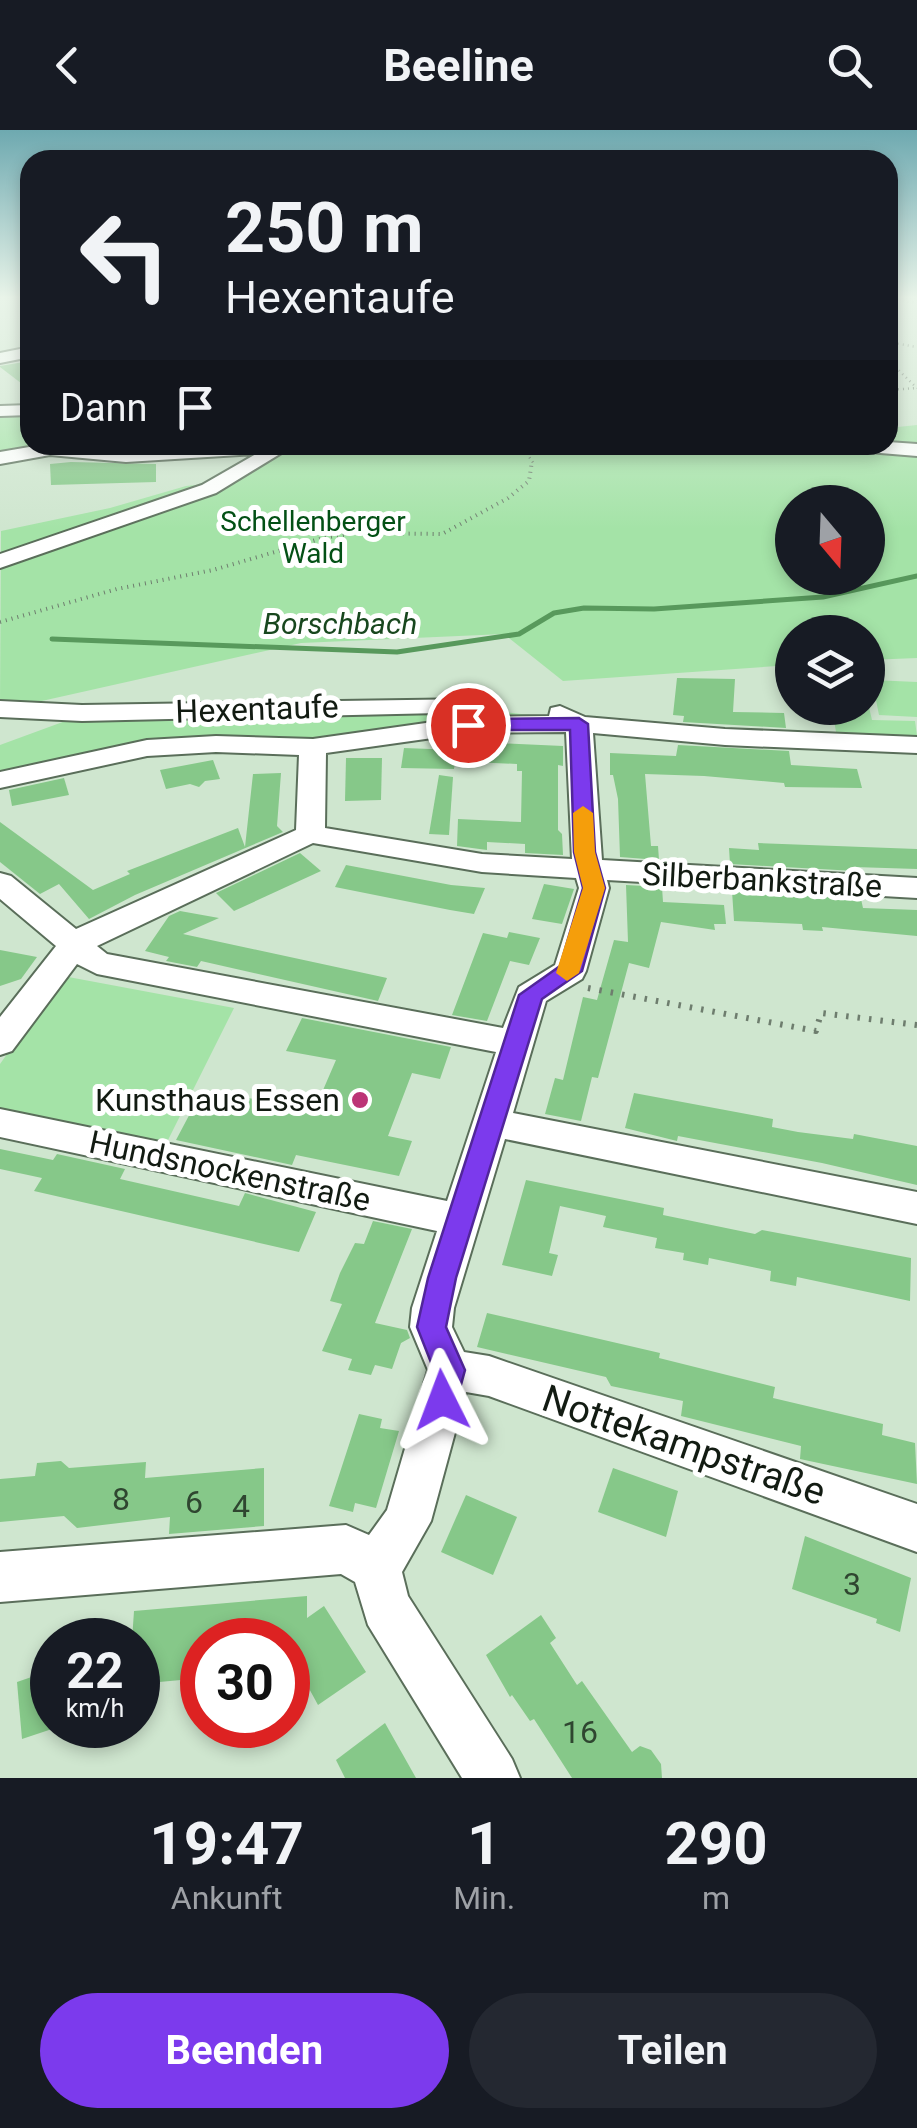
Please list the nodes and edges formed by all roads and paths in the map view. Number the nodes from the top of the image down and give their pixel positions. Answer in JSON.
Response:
{"nodes":[{"id":1,"x":268,"y":455,"type":"edge"},
{"id":2,"x":528,"y":455,"type":"edge"},
{"id":3,"x":0,"y":560,"type":"edge"},
{"id":4,"x":0,"y":622,"type":"edge"},
{"id":5,"x":0,"y":709,"type":"edge"},
{"id":6,"x":579,"y":724,"type":"junction"},
{"id":7,"x":917,"y":745,"type":"edge"},
{"id":8,"x":314,"y":747,"type":"junction"},
{"id":9,"x":0,"y":780,"type":"edge"},
{"id":10,"x":310,"y":834,"type":"junction"},
{"id":11,"x":590,"y":870,"type":"junction"},
{"id":12,"x":0,"y":884,"type":"edge"},
{"id":13,"x":917,"y":888,"type":"edge"},
{"id":14,"x":74,"y":945,"type":"junction"},
{"id":15,"x":570,"y":971,"type":"junction"},
{"id":16,"x":917,"y":1025,"type":"edge"},
{"id":17,"x":0,"y":1042,"type":"edge"},
{"id":18,"x":516,"y":1044,"type":"junction"},
{"id":19,"x":0,"y":1122,"type":"edge"},
{"id":20,"x":494,"y":1123,"type":"junction"},
{"id":21,"x":917,"y":1208,"type":"edge"},
{"id":22,"x":460,"y":1220,"type":"junction"},
{"id":23,"x":450,"y":1370,"type":"junction"},
{"id":24,"x":917,"y":1528,"type":"edge"},
{"id":25,"x":376,"y":1567,"type":"junction"},
{"id":26,"x":0,"y":1577,"type":"edge"},
{"id":27,"x":493,"y":1778,"type":"edge"}],
"edges":[{"from":1,"to":3,"type":"street"},
{"from":2,"to":4,"type":"path"},
{"from":5,"to":6,"type":"street"},
{"from":6,"to":7,"type":"street"},
{"from":6,"to":8,"type":"street","name":"Hexentaufe"},
{"from":6,"to":11,"type":"street"},
{"from":8,"to":9,"type":"street","name":"Hexentaufe"},
{"from":8,"to":10,"type":"street"},
{"from":10,"to":11,"type":"street","name":"Silberbankstraße"},
{"from":10,"to":14,"type":"street"},
{"from":11,"to":13,"type":"street","name":"Silberbankstraße"},
{"from":11,"to":15,"type":"street"},
{"from":12,"to":14,"type":"street"},
{"from":14,"to":17,"type":"street"},
{"from":14,"to":18,"type":"street"},
{"from":15,"to":16,"type":"path"},
{"from":15,"to":18,"type":"street"},
{"from":18,"to":20,"type":"street"},
{"from":19,"to":22,"type":"street","name":"Hundsnockenstraße"},
{"from":20,"to":21,"type":"street"},
{"from":20,"to":22,"type":"street"},
{"from":22,"to":23,"type":"street"},
{"from":23,"to":24,"type":"street","name":"Nottekampstraße"},
{"from":23,"to":25,"type":"street"},
{"from":25,"to":26,"type":"street"},
{"from":25,"to":27,"type":"street"}]}
